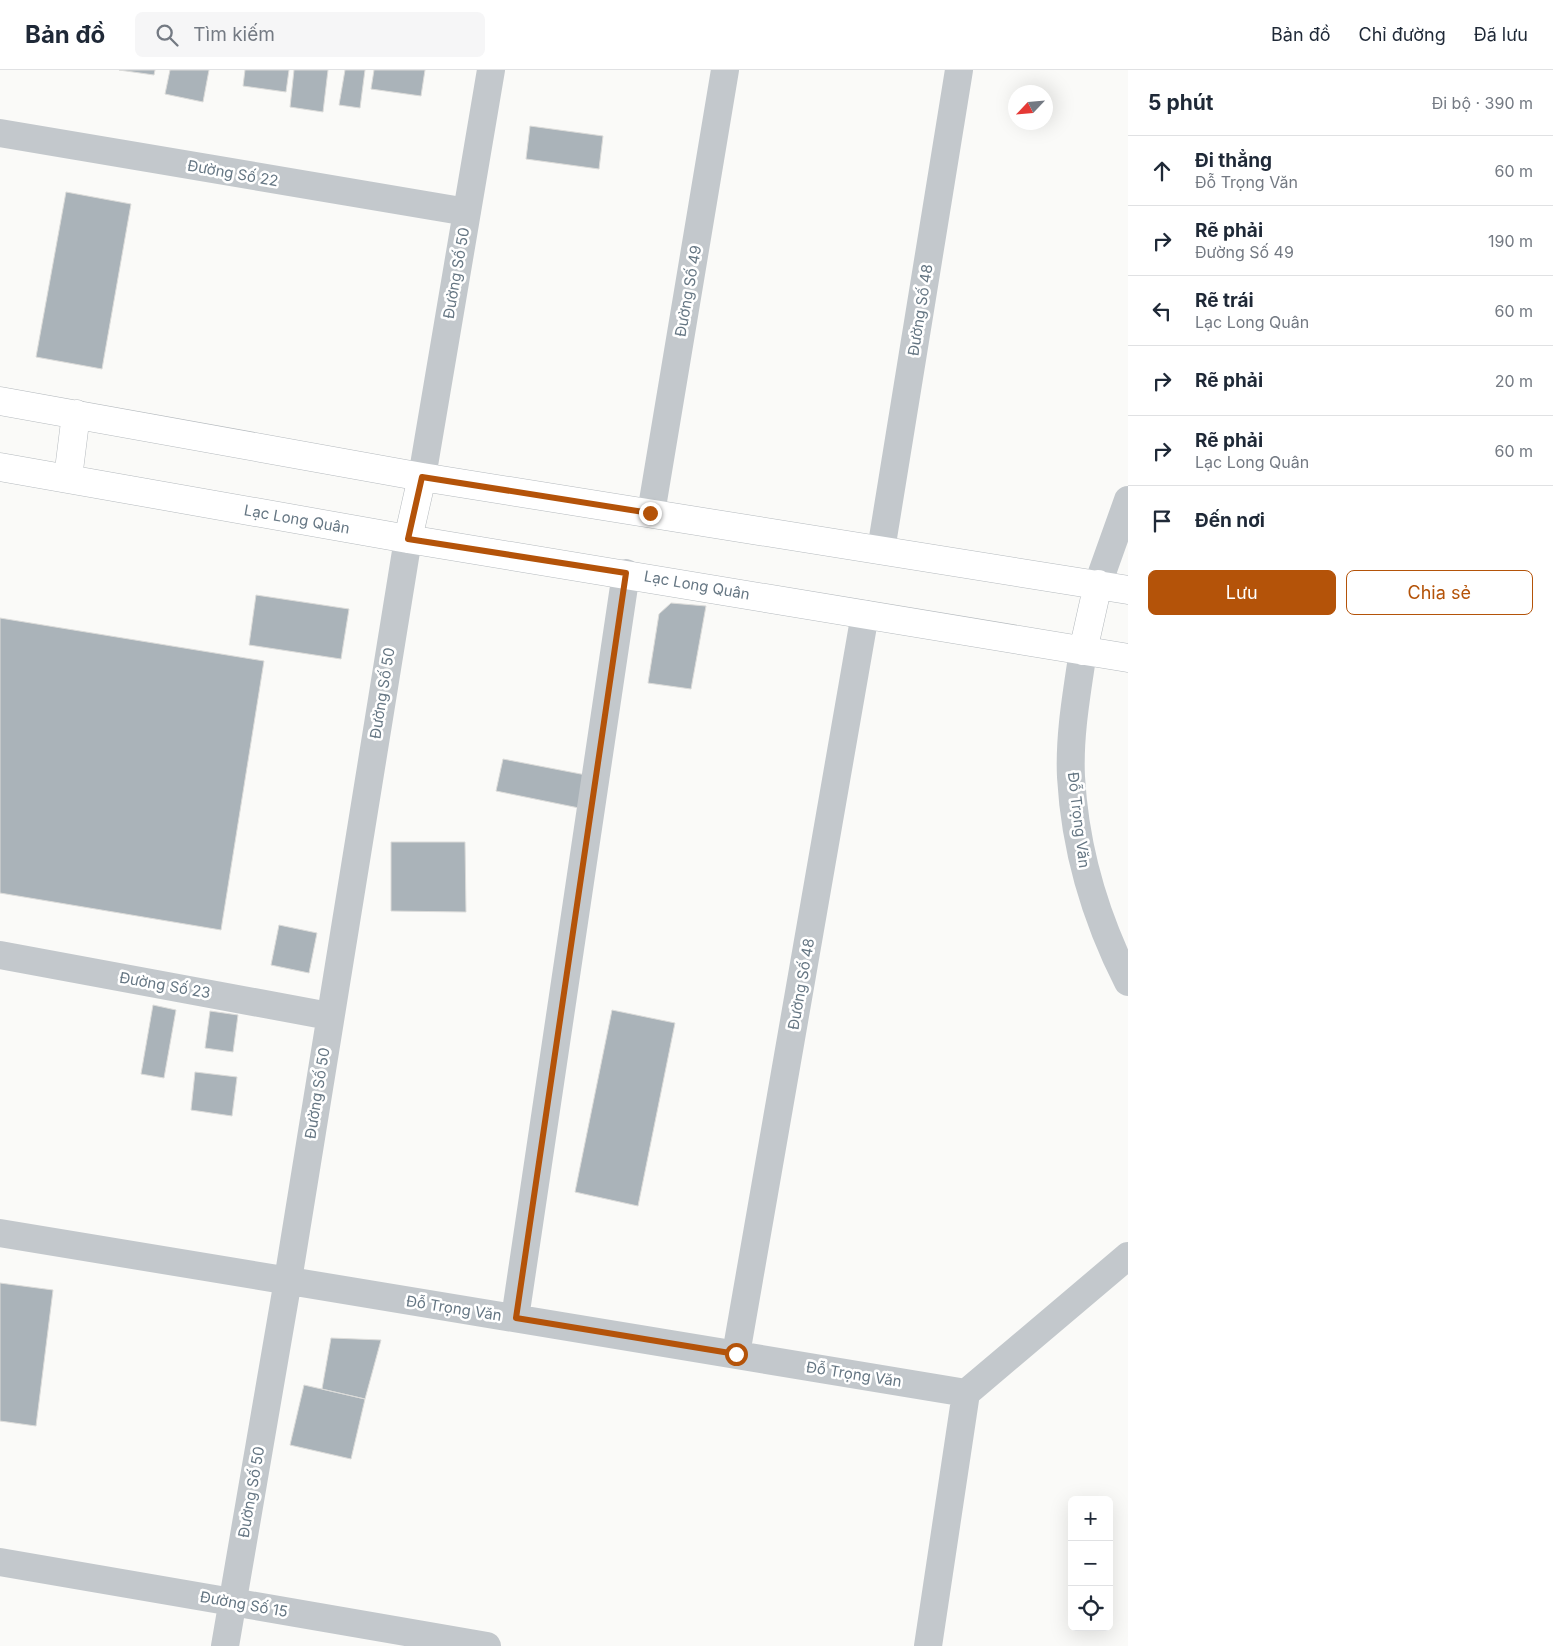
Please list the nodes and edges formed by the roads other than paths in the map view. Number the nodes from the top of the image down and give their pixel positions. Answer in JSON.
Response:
{"nodes":[{"id":1,"x":491,"y":70,"type":"edge"},
{"id":2,"x":725,"y":70,"type":"edge"},
{"id":3,"x":959,"y":70,"type":"edge"},
{"id":4,"x":0,"y":133,"type":"edge"},
{"id":5,"x":467,"y":212,"type":"junction"},
{"id":6,"x":0,"y":401,"type":"edge"},
{"id":7,"x":76,"y":414,"type":"junction"},
{"id":8,"x":0,"y":467,"type":"edge"},
{"id":9,"x":422,"y":477,"type":"junction"},
{"id":10,"x":68,"y":478,"type":"junction"},
{"id":11,"x":1128,"y":500,"type":"edge"},
{"id":12,"x":650,"y":513,"type":"junction"},
{"id":13,"x":408,"y":539,"type":"junction"},
{"id":14,"x":881,"y":550,"type":"junction"},
{"id":15,"x":626,"y":573,"type":"junction"},
{"id":16,"x":1098,"y":584,"type":"junction"},
{"id":17,"x":1128,"y":590,"type":"edge"},
{"id":18,"x":865,"y":614,"type":"junction"},
{"id":19,"x":1084,"y":651,"type":"junction"},
{"id":20,"x":1128,"y":658,"type":"edge"},
{"id":21,"x":0,"y":955,"type":"edge"},
{"id":22,"x":1128,"y":982,"type":"edge"},
{"id":23,"x":329,"y":1016,"type":"junction"},
{"id":24,"x":0,"y":1233,"type":"edge"},
{"id":25,"x":1128,"y":1256,"type":"edge"},
{"id":26,"x":288,"y":1280,"type":"junction"},
{"id":27,"x":516,"y":1318,"type":"junction"},
{"id":28,"x":736,"y":1354,"type":"junction"},
{"id":29,"x":966,"y":1393,"type":"junction"},
{"id":30,"x":0,"y":1562,"type":"edge"},
{"id":31,"x":231,"y":1602,"type":"junction"},
{"id":32,"x":224,"y":1646,"type":"edge"},
{"id":33,"x":487,"y":1646,"type":"edge"},
{"id":34,"x":928,"y":1646,"type":"edge"}],
"edges":[{"from":1,"to":5,"type":"street","name":"Đường Số 50"},
{"from":2,"to":12,"type":"street","name":"Đường Số 49"},
{"from":3,"to":14,"type":"street","name":"Đường Số 48"},
{"from":4,"to":5,"type":"street","name":"Đường Số 22"},
{"from":5,"to":9,"type":"street","name":"Đường Số 50"},
{"from":6,"to":7,"type":"main road"},
{"from":7,"to":9,"type":"main road"},
{"from":7,"to":10,"type":"main road"},
{"from":8,"to":10,"type":"main road","name":"Lạc Long Quân"},
{"from":9,"to":12,"type":"main road"},
{"from":9,"to":13,"type":"main road"},
{"from":10,"to":13,"type":"main road","name":"Lạc Long Quân"},
{"from":11,"to":16,"type":"street"},
{"from":12,"to":14,"type":"main road"},
{"from":13,"to":15,"type":"main road","name":"Lạc Long Quân"},
{"from":13,"to":23,"type":"street","name":"Đường Số 50"},
{"from":14,"to":16,"type":"main road"},
{"from":15,"to":18,"type":"main road","name":"Lạc Long Quân"},
{"from":15,"to":27,"type":"street"},
{"from":16,"to":17,"type":"main road"},
{"from":16,"to":19,"type":"main road"},
{"from":18,"to":19,"type":"main road","name":"Lạc Long Quân"},
{"from":18,"to":28,"type":"street","name":"Đường Số 48"},
{"from":19,"to":20,"type":"main road","name":"Lạc Long Quân"},
{"from":19,"to":22,"type":"street","name":"Đỗ Trọng Văn"},
{"from":21,"to":23,"type":"street","name":"Đường Số 23"},
{"from":23,"to":26,"type":"street","name":"Đường Số 50"},
{"from":24,"to":26,"type":"street","name":"Đỗ Trọng Văn"},
{"from":25,"to":29,"type":"street"},
{"from":26,"to":27,"type":"street","name":"Đỗ Trọng Văn"},
{"from":26,"to":31,"type":"street","name":"Đường Số 50"},
{"from":27,"to":28,"type":"street","name":"Đỗ Trọng Văn"},
{"from":28,"to":29,"type":"street","name":"Đỗ Trọng Văn"},
{"from":29,"to":34,"type":"street"},
{"from":30,"to":31,"type":"street","name":"Đường Số 15"},
{"from":31,"to":32,"type":"street","name":"Đường Số 50"},
{"from":31,"to":33,"type":"street","name":"Đường Số 15"}]}
